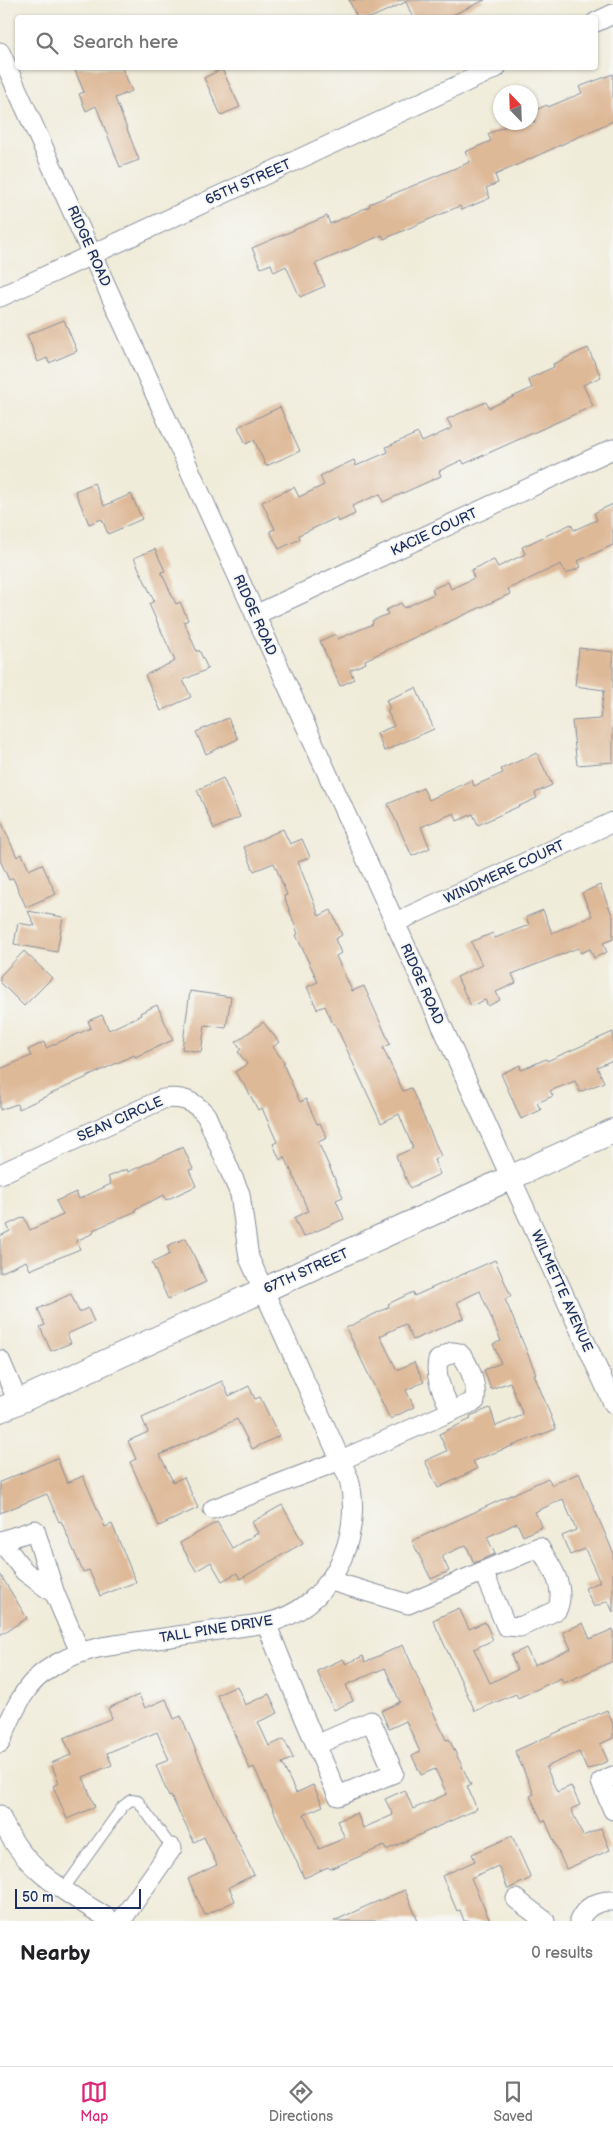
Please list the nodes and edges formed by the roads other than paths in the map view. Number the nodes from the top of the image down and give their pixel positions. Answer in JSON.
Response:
{"nodes":[{"id":1,"x":613,"y":14,"type":"edge"},
{"id":2,"x":598,"y":21,"type":"edge"},
{"id":3,"x":0,"y":52,"type":"edge"},
{"id":4,"x":492,"y":70,"type":"edge"},
{"id":5,"x":92,"y":254,"type":"junction"},
{"id":6,"x":0,"y":297,"type":"edge"},
{"id":7,"x":613,"y":449,"type":"edge"},
{"id":8,"x":255,"y":615,"type":"junction"},
{"id":9,"x":613,"y":822,"type":"edge"},
{"id":10,"x":394,"y":922,"type":"junction"},
{"id":11,"x":612,"y":1135,"type":"edge"},
{"id":12,"x":0,"y":1174,"type":"edge"},
{"id":13,"x":510,"y":1178,"type":"junction"},
{"id":14,"x":263,"y":1290,"type":"junction"},
{"id":15,"x":0,"y":1360,"type":"edge"},
{"id":16,"x":613,"y":1403,"type":"edge"},
{"id":17,"x":9,"y":1406,"type":"edge"},
{"id":18,"x":451,"y":1411,"type":"dead end"},
{"id":19,"x":341,"y":1460,"type":"junction"},
{"id":20,"x":213,"y":1509,"type":"dead end"},
{"id":21,"x":483,"y":1571,"type":"junction"},
{"id":22,"x":331,"y":1581,"type":"junction"},
{"id":23,"x":54,"y":1594,"type":"dead end"},
{"id":24,"x":266,"y":1623,"type":"junction"},
{"id":25,"x":80,"y":1652,"type":"junction"},
{"id":26,"x":0,"y":1742,"type":"edge"},
{"id":27,"x":316,"y":1745,"type":"dead end"},
{"id":28,"x":613,"y":1776,"type":"edge"},
{"id":29,"x":613,"y":1810,"type":"edge"},
{"id":30,"x":2,"y":1827,"type":"edge"},
{"id":31,"x":172,"y":1848,"type":"joint"},
{"id":32,"x":63,"y":1890,"type":"junction"},
{"id":33,"x":516,"y":1899,"type":"dead end"},
{"id":34,"x":613,"y":1901,"type":"edge"},
{"id":35,"x":112,"y":1921,"type":"edge"},
{"id":36,"x":121,"y":1921,"type":"edge"},
{"id":37,"x":545,"y":1921,"type":"edge"},
{"id":38,"x":579,"y":1921,"type":"edge"}],
"edges":[{"from":1,"to":2,"type":"street"},
{"from":3,"to":5,"type":"street","name":"RIDGE ROAD"},
{"from":4,"to":5,"type":"street","name":"65TH STREET"},
{"from":5,"to":6,"type":"street","name":"65TH STREET"},
{"from":5,"to":8,"type":"street","name":"RIDGE ROAD"},
{"from":7,"to":8,"type":"street","name":"KACIE COURT"},
{"from":8,"to":10,"type":"street","name":"RIDGE ROAD"},
{"from":9,"to":10,"type":"street","name":"WINDMERE COURT"},
{"from":10,"to":13,"type":"street","name":"RIDGE ROAD"},
{"from":11,"to":13,"type":"street","name":"67TH STREET"},
{"from":12,"to":14,"type":"street","name":"SEAN CIRCLE"},
{"from":13,"to":14,"type":"street","name":"67TH STREET"},
{"from":13,"to":16,"type":"street","name":"WILMETTE AVENUE"},
{"from":14,"to":17,"type":"street","name":"67TH STREET"},
{"from":14,"to":19,"type":"street","name":"TALL PINE DRIVE"},
{"from":15,"to":17,"type":"street"},
{"from":18,"to":19,"type":"street"},
{"from":19,"to":20,"type":"street"},
{"from":19,"to":22,"type":"street","name":"TALL PINE DRIVE"},
{"from":21,"to":21,"type":"street"},
{"from":21,"to":22,"type":"street"},
{"from":22,"to":24,"type":"street","name":"TALL PINE DRIVE"},
{"from":23,"to":25,"type":"street"},
{"from":24,"to":25,"type":"street","name":"TALL PINE DRIVE"},
{"from":24,"to":27,"type":"street"},
{"from":25,"to":26,"type":"street","name":"TALL PINE DRIVE"},
{"from":28,"to":29,"type":"street"},
{"from":30,"to":32,"type":"street"},
{"from":31,"to":32,"type":"lane"},
{"from":31,"to":36,"type":"street"},
{"from":32,"to":35,"type":"street"},
{"from":33,"to":37,"type":"street"},
{"from":34,"to":38,"type":"street"}]}
